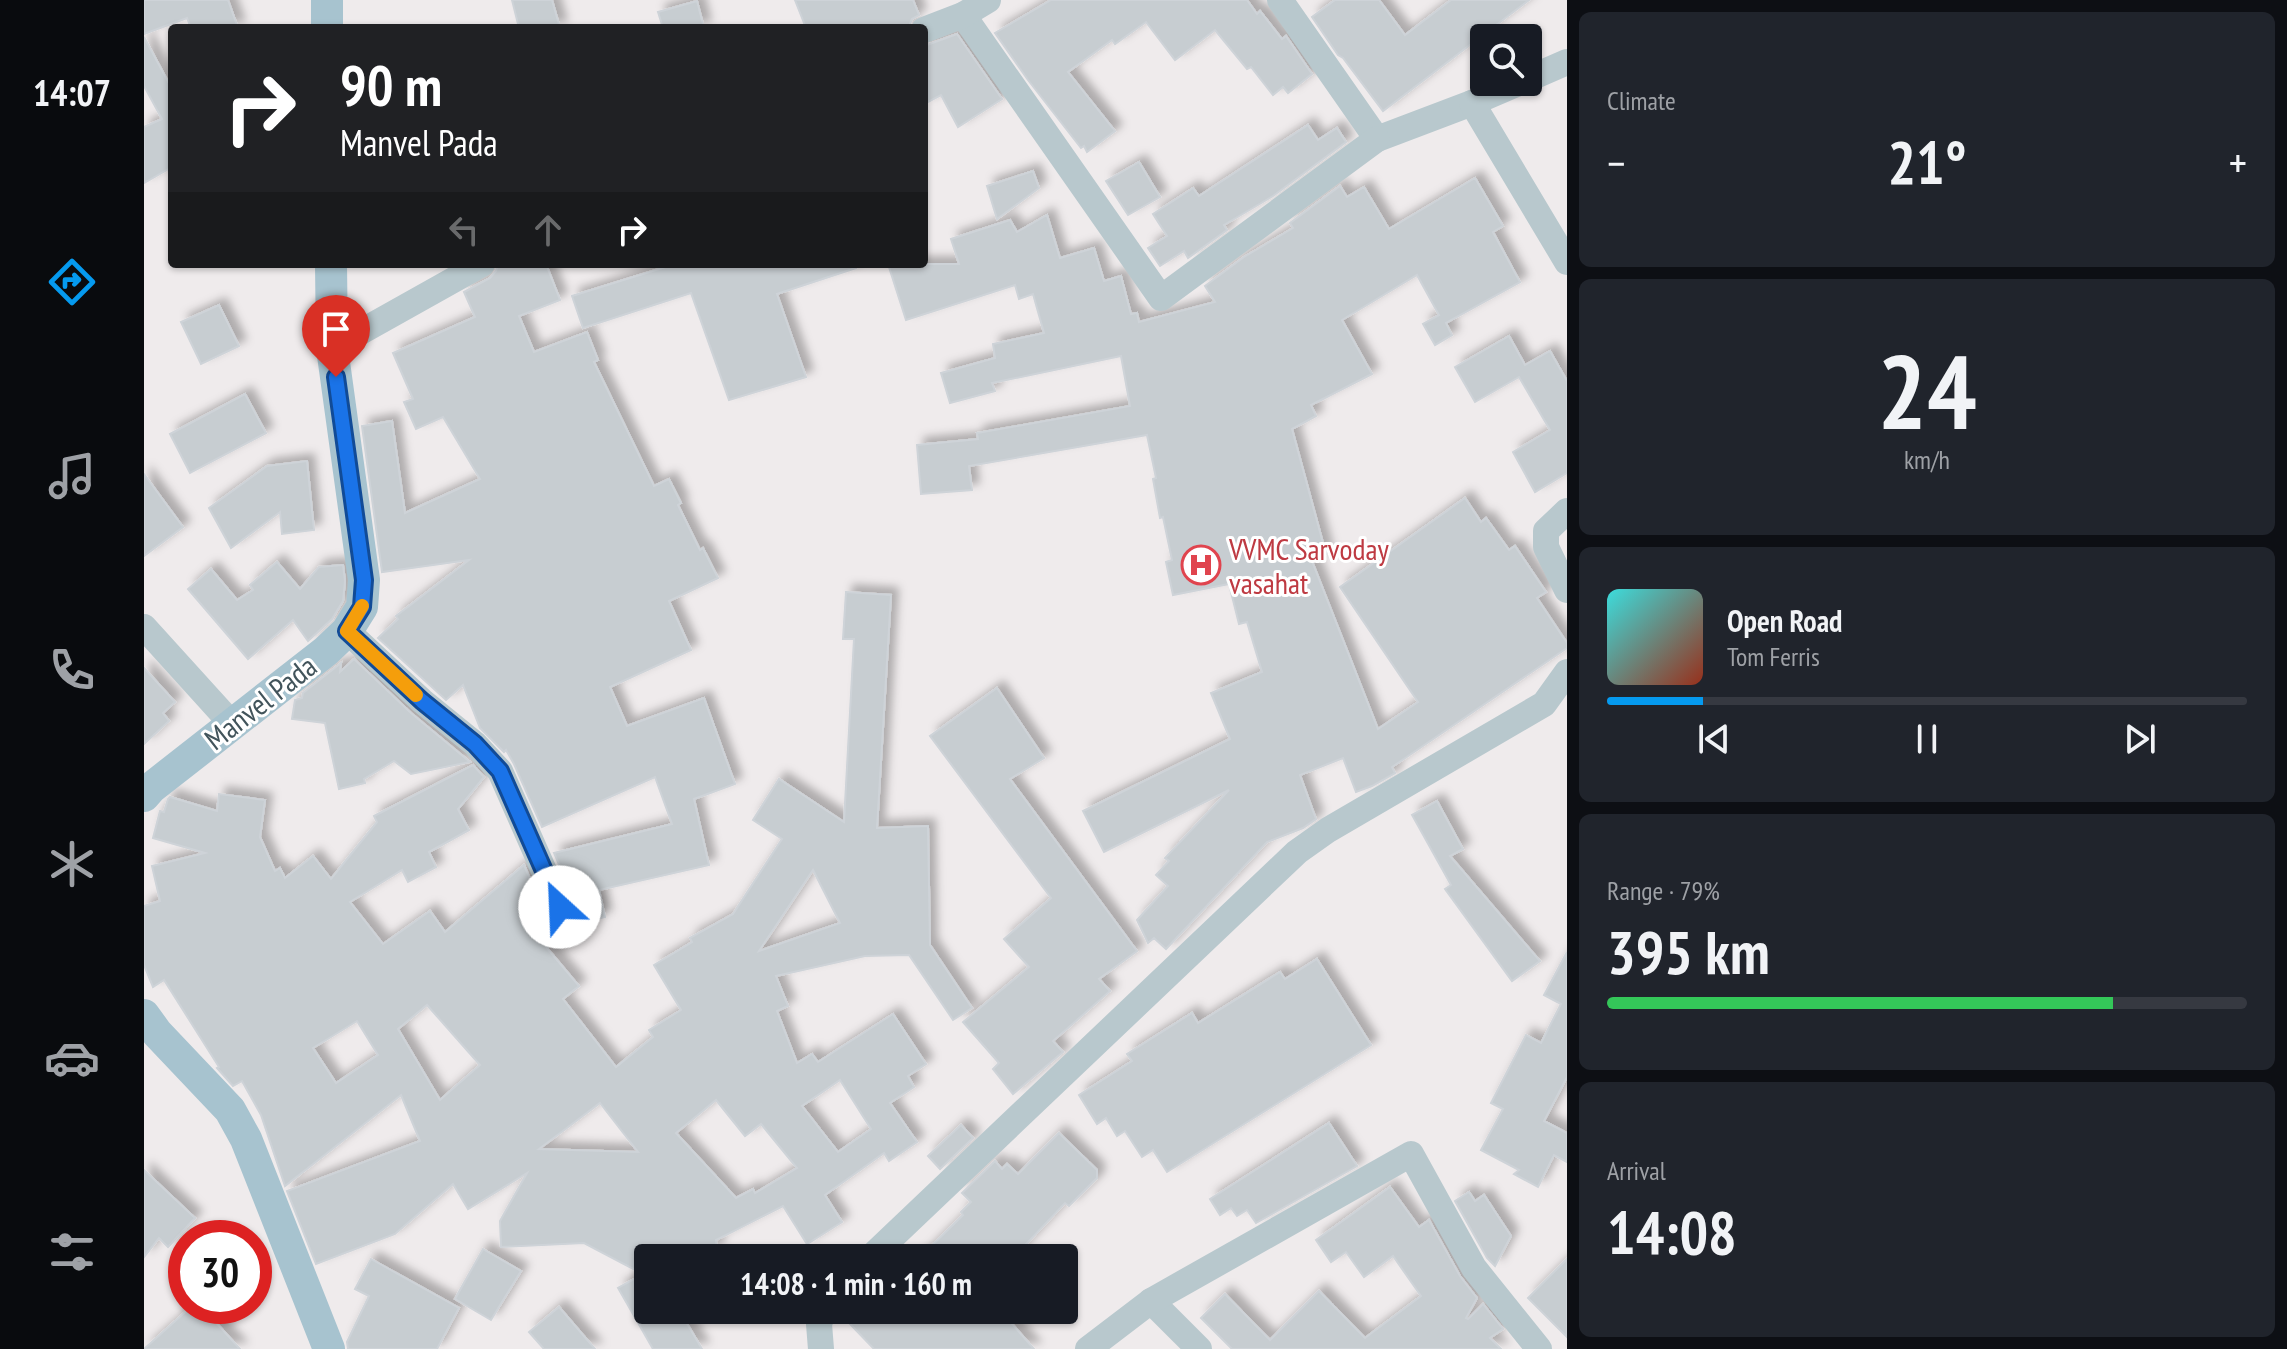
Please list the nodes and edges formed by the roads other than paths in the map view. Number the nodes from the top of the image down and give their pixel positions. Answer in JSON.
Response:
{"nodes":[{"id":1,"x":327,"y":0,"type":"edge"},
{"id":2,"x":988,"y":0,"type":"edge"},
{"id":3,"x":1280,"y":0,"type":"edge"},
{"id":4,"x":963,"y":15,"type":"junction"},
{"id":5,"x":327,"y":24,"type":"edge"},
{"id":6,"x":928,"y":28,"type":"edge"},
{"id":7,"x":1567,"y":62,"type":"edge"},
{"id":8,"x":1542,"y":73,"type":"edge"},
{"id":9,"x":1488,"y":96,"type":"edge"},
{"id":10,"x":1472,"y":103,"type":"junction"},
{"id":11,"x":1377,"y":139,"type":"junction"},
{"id":12,"x":1567,"y":262,"type":"edge"},
{"id":13,"x":331,"y":268,"type":"edge"},
{"id":14,"x":475,"y":268,"type":"edge"},
{"id":15,"x":332,"y":348,"type":"junction"},
{"id":16,"x":1567,"y":511,"type":"edge"},
{"id":17,"x":1567,"y":590,"type":"edge"},
{"id":18,"x":144,"y":627,"type":"edge"},
{"id":19,"x":347,"y":631,"type":"junction"},
{"id":20,"x":1567,"y":672,"type":"edge"},
{"id":21,"x":232,"y":724,"type":"junction"},
{"id":22,"x":144,"y":796,"type":"edge"},
{"id":23,"x":572,"y":925,"type":"dead end"},
{"id":24,"x":144,"y":1016,"type":"edge"},
{"id":25,"x":885,"y":1244,"type":"edge"},
{"id":26,"x":1151,"y":1301,"type":"junction"},
{"id":27,"x":819,"y":1324,"type":"edge"},
{"id":28,"x":329,"y":1349,"type":"edge"},
{"id":29,"x":821,"y":1349,"type":"edge"},
{"id":30,"x":1088,"y":1349,"type":"edge"},
{"id":31,"x":1199,"y":1349,"type":"edge"},
{"id":32,"x":1539,"y":1349,"type":"edge"}],
"edges":[{"from":1,"to":5,"type":"main road"},
{"from":2,"to":4,"type":"street"},
{"from":3,"to":11,"type":"street"},
{"from":4,"to":6,"type":"street"},
{"from":4,"to":11,"type":"street"},
{"from":7,"to":8,"type":"street"},
{"from":9,"to":10,"type":"street"},
{"from":10,"to":11,"type":"street"},
{"from":10,"to":12,"type":"street"},
{"from":13,"to":15,"type":"main road","name":"Manvel Pada"},
{"from":14,"to":15,"type":"street"},
{"from":15,"to":19,"type":"main road","name":"Manvel Pada"},
{"from":16,"to":17,"type":"street"},
{"from":18,"to":21,"type":"street"},
{"from":19,"to":21,"type":"main road","name":"Manvel Pada"},
{"from":19,"to":23,"type":"street"},
{"from":20,"to":25,"type":"street"},
{"from":21,"to":22,"type":"main road","name":"Manvel Pada"},
{"from":24,"to":28,"type":"main road"},
{"from":26,"to":30,"type":"street"},
{"from":26,"to":31,"type":"street"},
{"from":26,"to":32,"type":"street"},
{"from":27,"to":29,"type":"street"}]}
